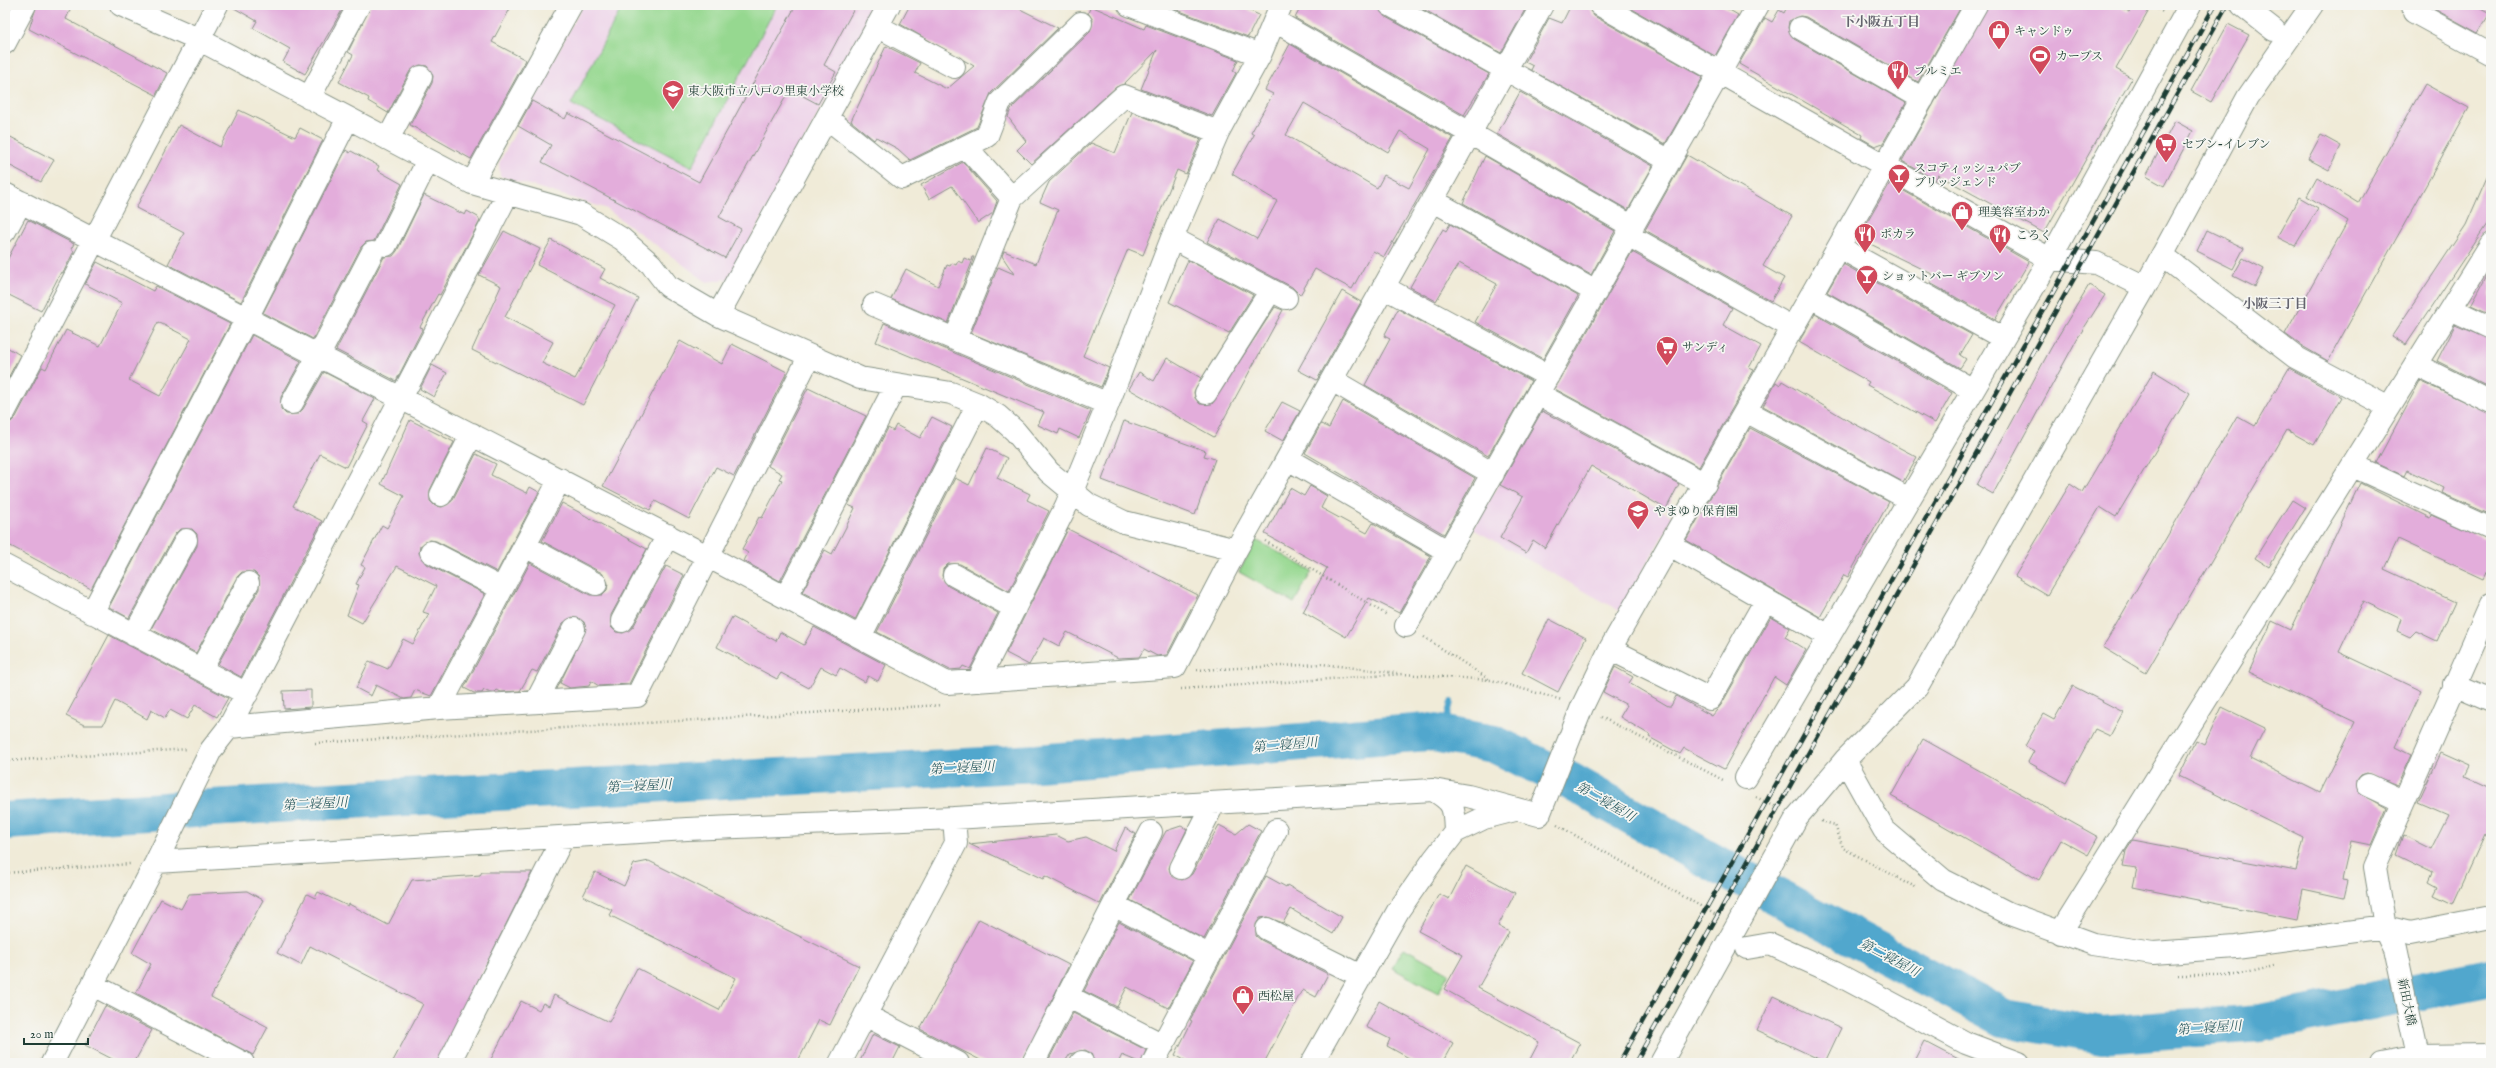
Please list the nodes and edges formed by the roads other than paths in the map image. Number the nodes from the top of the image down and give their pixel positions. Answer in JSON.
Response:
{"nodes":[{"id":1,"x":25,"y":5,"type":"edge"},
{"id":2,"x":121,"y":5,"type":"edge"},
{"id":3,"x":217,"y":5,"type":"edge"},
{"id":4,"x":360,"y":5,"type":"edge"},
{"id":5,"x":571,"y":5,"type":"edge"},
{"id":6,"x":889,"y":5,"type":"edge"},
{"id":7,"x":1129,"y":5,"type":"edge"},
{"id":8,"x":1390,"y":5,"type":"edge"},
{"id":9,"x":1542,"y":5,"type":"edge"},
{"id":10,"x":1600,"y":5,"type":"edge"},
{"id":11,"x":1976,"y":5,"type":"edge"},
{"id":12,"x":2190,"y":5,"type":"edge"},
{"id":13,"x":2242,"y":5,"type":"edge"},
{"id":14,"x":2312,"y":5,"type":"edge"},
{"id":15,"x":2413,"y":5,"type":"edge"},
{"id":16,"x":1752,"y":7,"type":"edge"},
{"id":17,"x":1278,"y":13,"type":"edge"},
{"id":18,"x":1082,"y":23,"type":"dead end"},
{"id":19,"x":877,"y":26,"type":"junction"},
{"id":20,"x":1800,"y":28,"type":"dead end"},
{"id":21,"x":2274,"y":30,"type":"dead end"},
{"id":22,"x":198,"y":39,"type":"junction"},
{"id":23,"x":5,"y":43,"type":"edge"},
{"id":24,"x":2488,"y":47,"type":"edge"},
{"id":25,"x":1260,"y":55,"type":"junction"},
{"id":26,"x":954,"y":67,"type":"dead end"},
{"id":27,"x":1506,"y":68,"type":"junction"},
{"id":28,"x":1720,"y":73,"type":"junction"},
{"id":29,"x":421,"y":77,"type":"dead end"},
{"id":30,"x":309,"y":98,"type":"junction"},
{"id":31,"x":1923,"y":98,"type":"junction"},
{"id":32,"x":348,"y":118,"type":"junction"},
{"id":33,"x":827,"y":118,"type":"junction"},
{"id":34,"x":1218,"y":132,"type":"junction"},
{"id":35,"x":1470,"y":134,"type":"junction"},
{"id":36,"x":388,"y":139,"type":"junction"},
{"id":37,"x":966,"y":146,"type":"junction"},
{"id":38,"x":428,"y":160,"type":"junction"},
{"id":39,"x":1670,"y":161,"type":"junction"},
{"id":40,"x":1885,"y":166,"type":"junction"},
{"id":41,"x":472,"y":183,"type":"junction"},
{"id":42,"x":507,"y":195,"type":"junction"},
{"id":43,"x":13,"y":198,"type":"edge"},
{"id":44,"x":1012,"y":198,"type":"junction"},
{"id":45,"x":1432,"y":200,"type":"junction"},
{"id":46,"x":5,"y":231,"type":"edge"},
{"id":47,"x":1631,"y":231,"type":"junction"},
{"id":48,"x":1172,"y":238,"type":"junction"},
{"id":49,"x":93,"y":240,"type":"junction"},
{"id":50,"x":2491,"y":246,"type":"edge"},
{"id":51,"x":1839,"y":247,"type":"junction"},
{"id":52,"x":2162,"y":255,"type":"junction"},
{"id":53,"x":2050,"y":259,"type":"junction"},
{"id":54,"x":1383,"y":287,"type":"junction"},
{"id":55,"x":2145,"y":287,"type":"junction"},
{"id":56,"x":1596,"y":292,"type":"junction"},
{"id":57,"x":1811,"y":297,"type":"junction"},
{"id":58,"x":874,"y":305,"type":"dead end"},
{"id":59,"x":2451,"y":309,"type":"junction"},
{"id":60,"x":718,"y":316,"type":"junction"},
{"id":61,"x":247,"y":318,"type":"junction"},
{"id":62,"x":1793,"y":328,"type":"junction"},
{"id":63,"x":2491,"y":328,"type":"edge"},
{"id":64,"x":2003,"y":338,"type":"junction"},
{"id":65,"x":955,"y":339,"type":"junction"},
{"id":66,"x":320,"y":355,"type":"junction"},
{"id":67,"x":809,"y":357,"type":"junction"},
{"id":68,"x":2416,"y":365,"type":"junction"},
{"id":69,"x":1332,"y":380,"type":"junction"},
{"id":70,"x":896,"y":385,"type":"junction"},
{"id":71,"x":1543,"y":385,"type":"junction"},
{"id":72,"x":1973,"y":390,"type":"junction"},
{"id":73,"x":1206,"y":393,"type":"dead end"},
{"id":74,"x":402,"y":397,"type":"junction"},
{"id":75,"x":2491,"y":402,"type":"edge"},
{"id":76,"x":292,"y":403,"type":"dead end"},
{"id":77,"x":978,"y":404,"type":"junction"},
{"id":78,"x":1108,"y":404,"type":"junction"},
{"id":79,"x":2389,"y":407,"type":"junction"},
{"id":80,"x":1746,"y":411,"type":"junction"},
{"id":81,"x":5,"y":412,"type":"edge"},
{"id":82,"x":472,"y":434,"type":"junction"},
{"id":83,"x":1288,"y":459,"type":"junction"},
{"id":84,"x":2353,"y":466,"type":"junction"},
{"id":85,"x":1493,"y":474,"type":"junction"},
{"id":86,"x":560,"y":479,"type":"junction"},
{"id":87,"x":1705,"y":484,"type":"junction"},
{"id":88,"x":1071,"y":492,"type":"junction"},
{"id":89,"x":441,"y":495,"type":"dead end"},
{"id":90,"x":1909,"y":499,"type":"junction"},
{"id":91,"x":2491,"y":529,"type":"edge"},
{"id":92,"x":668,"y":535,"type":"junction"},
{"id":93,"x":186,"y":540,"type":"dead end"},
{"id":94,"x":1670,"y":545,"type":"junction"},
{"id":95,"x":525,"y":546,"type":"junction"},
{"id":96,"x":1236,"y":550,"type":"junction"},
{"id":97,"x":430,"y":552,"type":"dead end"},
{"id":98,"x":1449,"y":552,"type":"junction"},
{"id":99,"x":709,"y":557,"type":"junction"},
{"id":100,"x":5,"y":566,"type":"edge"},
{"id":101,"x":954,"y":575,"type":"dead end"},
{"id":102,"x":248,"y":584,"type":"dead end"},
{"id":103,"x":596,"y":584,"type":"dead end"},
{"id":104,"x":502,"y":589,"type":"junction"},
{"id":105,"x":786,"y":598,"type":"junction"},
{"id":106,"x":1766,"y":600,"type":"junction"},
{"id":107,"x":2491,"y":604,"type":"edge"},
{"id":108,"x":1015,"y":608,"type":"junction"},
{"id":109,"x":92,"y":613,"type":"junction"},
{"id":110,"x":622,"y":621,"type":"dead end"},
{"id":111,"x":1406,"y":626,"type":"road end"},
{"id":112,"x":574,"y":629,"type":"dead end"},
{"id":113,"x":134,"y":635,"type":"junction"},
{"id":114,"x":1829,"y":636,"type":"junction"},
{"id":115,"x":860,"y":637,"type":"junction"},
{"id":116,"x":1610,"y":649,"type":"junction"},
{"id":117,"x":201,"y":670,"type":"junction"},
{"id":118,"x":978,"y":681,"type":"junction"},
{"id":119,"x":2454,"y":684,"type":"junction"},
{"id":120,"x":247,"y":694,"type":"junction"},
{"id":121,"x":2491,"y":700,"type":"edge"},
{"id":122,"x":536,"y":702,"type":"junction"},
{"id":123,"x":439,"y":708,"type":"junction"},
{"id":124,"x":229,"y":727,"type":"junction"},
{"id":125,"x":1845,"y":760,"type":"junction"},
{"id":126,"x":2368,"y":785,"type":"dead end"},
{"id":127,"x":1743,"y":786,"type":"road end"},
{"id":128,"x":1433,"y":790,"type":"junction"},
{"id":129,"x":2402,"y":801,"type":"junction"},
{"id":130,"x":1214,"y":803,"type":"junction"},
{"id":131,"x":1516,"y":809,"type":"junction"},
{"id":132,"x":954,"y":818,"type":"junction"},
{"id":133,"x":1276,"y":830,"type":"dead end"},
{"id":134,"x":1152,"y":832,"type":"dead end"},
{"id":135,"x":1455,"y":832,"type":"junction"},
{"id":136,"x":564,"y":838,"type":"junction"},
{"id":137,"x":159,"y":856,"type":"junction"},
{"id":138,"x":1181,"y":868,"type":"dead end"},
{"id":139,"x":1114,"y":905,"type":"junction"},
{"id":140,"x":2491,"y":917,"type":"edge"},
{"id":141,"x":2385,"y":927,"type":"junction"},
{"id":142,"x":1267,"y":929,"type":"dead end"},
{"id":143,"x":2060,"y":933,"type":"junction"},
{"id":144,"x":1747,"y":948,"type":"dead end"},
{"id":145,"x":1210,"y":956,"type":"junction"},
{"id":146,"x":1361,"y":976,"type":"junction"},
{"id":147,"x":93,"y":985,"type":"junction"},
{"id":148,"x":1067,"y":996,"type":"junction"},
{"id":149,"x":865,"y":1015,"type":"junction"},
{"id":150,"x":1158,"y":1054,"type":"edge"},
{"id":151,"x":2491,"y":1055,"type":"edge"},
{"id":152,"x":2418,"y":1060,"type":"edge"},
{"id":153,"x":52,"y":1063,"type":"edge"},
{"id":154,"x":243,"y":1063,"type":"edge"},
{"id":155,"x":449,"y":1063,"type":"edge"},
{"id":156,"x":840,"y":1063,"type":"edge"},
{"id":157,"x":958,"y":1063,"type":"edge"},
{"id":158,"x":1033,"y":1063,"type":"edge"},
{"id":159,"x":1312,"y":1063,"type":"edge"},
{"id":160,"x":1661,"y":1063,"type":"edge"},
{"id":161,"x":2019,"y":1063,"type":"edge"},
{"id":162,"x":2381,"y":1063,"type":"edge"}],
"edges":[{"from":1,"to":23,"type":"street"},
{"from":2,"to":22,"type":"street"},
{"from":3,"to":22,"type":"street"},
{"from":4,"to":30,"type":"street"},
{"from":5,"to":41,"type":"street"},
{"from":6,"to":19,"type":"street"},
{"from":7,"to":25,"type":"street"},
{"from":8,"to":27,"type":"street"},
{"from":9,"to":27,"type":"street"},
{"from":10,"to":28,"type":"street"},
{"from":11,"to":31,"type":"street"},
{"from":12,"to":53,"type":"street"},
{"from":13,"to":21,"type":"street"},
{"from":14,"to":52,"type":"street"},
{"from":15,"to":24,"type":"street"},
{"from":16,"to":28,"type":"street"},
{"from":17,"to":25,"type":"street"},
{"from":17,"to":35,"type":"street"},
{"from":18,"to":37,"type":"street"},
{"from":19,"to":26,"type":"street"},
{"from":19,"to":33,"type":"street"},
{"from":20,"to":31,"type":"street"},
{"from":22,"to":30,"type":"street"},
{"from":22,"to":49,"type":"street"},
{"from":25,"to":34,"type":"street"},
{"from":27,"to":35,"type":"street"},
{"from":27,"to":39,"type":"street"},
{"from":28,"to":39,"type":"street"},
{"from":28,"to":40,"type":"street"},
{"from":29,"to":36,"type":"street"},
{"from":30,"to":32,"type":"street"},
{"from":31,"to":40,"type":"street"},
{"from":32,"to":36,"type":"street"},
{"from":32,"to":61,"type":"street"},
{"from":33,"to":37,"type":"street"},
{"from":33,"to":60,"type":"street"},
{"from":34,"to":44,"type":"street"},
{"from":34,"to":48,"type":"street"},
{"from":35,"to":45,"type":"street"},
{"from":35,"to":47,"type":"street"},
{"from":36,"to":38,"type":"street"},
{"from":37,"to":44,"type":"street"},
{"from":38,"to":41,"type":"street"},
{"from":38,"to":66,"type":"street"},
{"from":39,"to":47,"type":"street"},
{"from":40,"to":51,"type":"street"},
{"from":40,"to":53,"type":"street"},
{"from":41,"to":42,"type":"street"},
{"from":42,"to":60,"type":"street"},
{"from":42,"to":74,"type":"street"},
{"from":43,"to":46,"type":"street"},
{"from":43,"to":49,"type":"street"},
{"from":44,"to":65,"type":"street"},
{"from":45,"to":54,"type":"street"},
{"from":45,"to":56,"type":"street"},
{"from":47,"to":56,"type":"street"},
{"from":47,"to":62,"type":"street"},
{"from":48,"to":73,"type":"street"},
{"from":48,"to":78,"type":"street"},
{"from":49,"to":61,"type":"street"},
{"from":49,"to":81,"type":"street"},
{"from":50,"to":59,"type":"street"},
{"from":51,"to":57,"type":"street"},
{"from":51,"to":64,"type":"street"},
{"from":52,"to":55,"type":"street"},
{"from":52,"to":79,"type":"street"},
{"from":53,"to":55,"type":"street"},
{"from":53,"to":64,"type":"street"},
{"from":54,"to":69,"type":"street"},
{"from":54,"to":71,"type":"street"},
{"from":55,"to":125,"type":"street"},
{"from":56,"to":71,"type":"street"},
{"from":57,"to":62,"type":"street"},
{"from":57,"to":72,"type":"street"},
{"from":58,"to":65,"type":"street"},
{"from":59,"to":63,"type":"street"},
{"from":59,"to":68,"type":"street"},
{"from":60,"to":67,"type":"street"},
{"from":61,"to":66,"type":"street"},
{"from":61,"to":109,"type":"street"},
{"from":62,"to":80,"type":"street"},
{"from":64,"to":72,"type":"street"},
{"from":65,"to":78,"type":"street"},
{"from":66,"to":74,"type":"street"},
{"from":66,"to":76,"type":"street"},
{"from":67,"to":70,"type":"street"},
{"from":67,"to":99,"type":"street"},
{"from":68,"to":75,"type":"street"},
{"from":68,"to":79,"type":"street"},
{"from":69,"to":83,"type":"street"},
{"from":69,"to":85,"type":"street"},
{"from":70,"to":77,"type":"street"},
{"from":70,"to":105,"type":"street"},
{"from":71,"to":85,"type":"street"},
{"from":71,"to":87,"type":"street"},
{"from":72,"to":90,"type":"street"},
{"from":74,"to":82,"type":"street"},
{"from":74,"to":120,"type":"street"},
{"from":77,"to":88,"type":"street"},
{"from":77,"to":115,"type":"street"},
{"from":78,"to":88,"type":"street"},
{"from":79,"to":84,"type":"street"},
{"from":80,"to":87,"type":"street"},
{"from":80,"to":90,"type":"street"},
{"from":82,"to":86,"type":"street"},
{"from":82,"to":89,"type":"street"},
{"from":83,"to":96,"type":"street"},
{"from":83,"to":98,"type":"street"},
{"from":84,"to":91,"type":"street"},
{"from":84,"to":143,"type":"street"},
{"from":85,"to":98,"type":"street"},
{"from":86,"to":92,"type":"street"},
{"from":86,"to":95,"type":"street"},
{"from":87,"to":94,"type":"street"},
{"from":88,"to":96,"type":"street"},
{"from":88,"to":108,"type":"street"},
{"from":90,"to":114,"type":"street"},
{"from":92,"to":99,"type":"street"},
{"from":92,"to":110,"type":"street"},
{"from":93,"to":113,"type":"street"},
{"from":94,"to":106,"type":"street"},
{"from":94,"to":116,"type":"street"},
{"from":95,"to":103,"type":"street"},
{"from":95,"to":104,"type":"street"},
{"from":96,"to":118,"type":"street"},
{"from":97,"to":104,"type":"street"},
{"from":98,"to":111,"type":"street"},
{"from":99,"to":105,"type":"street"},
{"from":99,"to":122,"type":"street"},
{"from":100,"to":109,"type":"street"},
{"from":101,"to":108,"type":"street"},
{"from":102,"to":117,"type":"street"},
{"from":104,"to":123,"type":"street"},
{"from":105,"to":115,"type":"street"},
{"from":106,"to":114,"type":"street"},
{"from":106,"to":116,"type":"street"},
{"from":107,"to":119,"type":"street","name":"新田大橋"},
{"from":108,"to":118,"type":"street"},
{"from":109,"to":113,"type":"street"},
{"from":112,"to":122,"type":"street"},
{"from":113,"to":117,"type":"street"},
{"from":114,"to":127,"type":"street"},
{"from":115,"to":118,"type":"street"},
{"from":116,"to":131,"type":"street"},
{"from":117,"to":120,"type":"street"},
{"from":119,"to":121,"type":"street"},
{"from":119,"to":129,"type":"street","name":"新田大橋"},
{"from":120,"to":124,"type":"street"},
{"from":122,"to":123,"type":"street"},
{"from":123,"to":124,"type":"street"},
{"from":124,"to":137,"type":"street"},
{"from":125,"to":143,"type":"street"},
{"from":125,"to":160,"type":"street"},
{"from":126,"to":129,"type":"street"},
{"from":128,"to":130,"type":"street"},
{"from":128,"to":131,"type":"street"},
{"from":128,"to":135,"type":"street"},
{"from":129,"to":141,"type":"street","name":"新田大橋"},
{"from":130,"to":132,"type":"street"},
{"from":130,"to":138,"type":"street"},
{"from":131,"to":135,"type":"street"},
{"from":132,"to":136,"type":"street"},
{"from":132,"to":149,"type":"street"},
{"from":133,"to":145,"type":"street"},
{"from":134,"to":139,"type":"street"},
{"from":135,"to":146,"type":"street"},
{"from":136,"to":137,"type":"street"},
{"from":136,"to":155,"type":"street"},
{"from":137,"to":147,"type":"street"},
{"from":139,"to":145,"type":"street"},
{"from":139,"to":148,"type":"street"},
{"from":140,"to":141,"type":"street"},
{"from":141,"to":143,"type":"street"},
{"from":141,"to":152,"type":"street","name":"新田大橋"},
{"from":142,"to":146,"type":"street"},
{"from":144,"to":161,"type":"street"},
{"from":145,"to":150,"type":"street"},
{"from":146,"to":159,"type":"street"},
{"from":147,"to":153,"type":"street"},
{"from":147,"to":154,"type":"street"},
{"from":148,"to":150,"type":"street"},
{"from":148,"to":158,"type":"street"},
{"from":149,"to":156,"type":"street"},
{"from":149,"to":157,"type":"street"},
{"from":151,"to":152,"type":"street"},
{"from":152,"to":162,"type":"street"}]}
